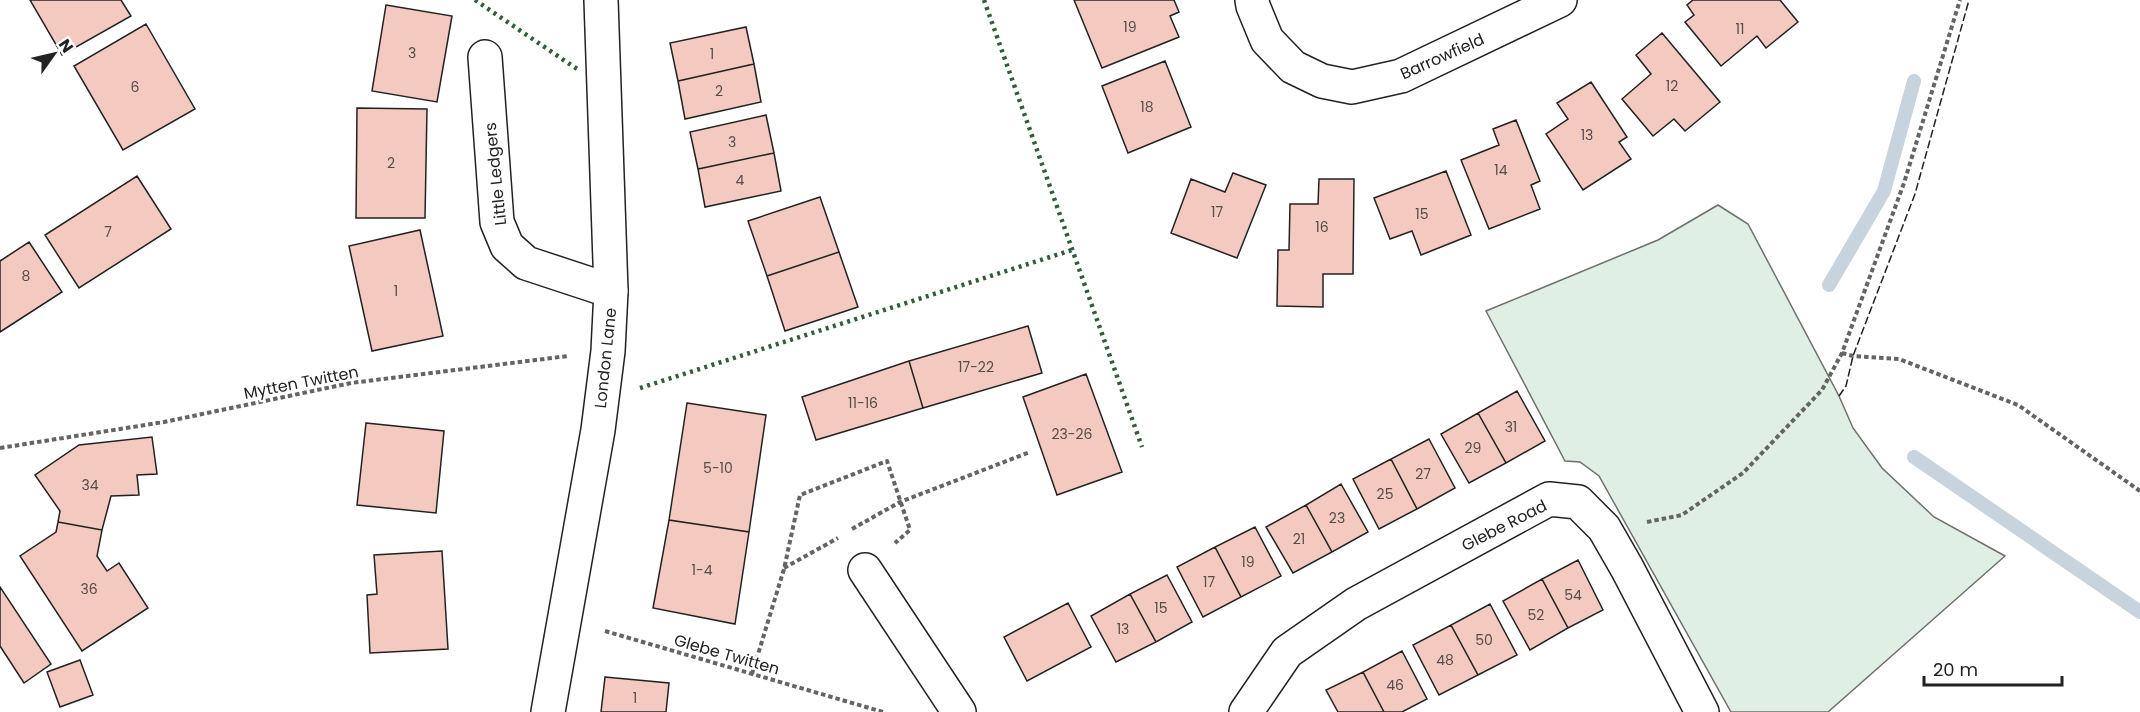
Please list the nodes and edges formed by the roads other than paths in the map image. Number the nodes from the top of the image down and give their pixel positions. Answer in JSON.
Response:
{"nodes":[{"id":1,"x":602,"y":0,"type":"edge"},
{"id":2,"x":1252,"y":0,"type":"edge"},
{"id":3,"x":1560,"y":0,"type":"edge"},
{"id":4,"x":485,"y":57,"type":"dead end"},
{"id":5,"x":611,"y":291,"type":"junction"},
{"id":6,"x":865,"y":570,"type":"road end"},
{"id":7,"x":548,"y":712,"type":"edge"},
{"id":8,"x":959,"y":712,"type":"edge"},
{"id":9,"x":1246,"y":712,"type":"edge"},
{"id":10,"x":1702,"y":712,"type":"edge"}],
"edges":[{"from":1,"to":5,"type":"street","name":"London Lane"},
{"from":2,"to":3,"type":"street","name":"Barrowfield"},
{"from":4,"to":5,"type":"street","name":"Little Ledgers"},
{"from":5,"to":7,"type":"street","name":"London Lane"},
{"from":6,"to":8,"type":"street"},
{"from":9,"to":10,"type":"street","name":"Glebe Road"}]}
